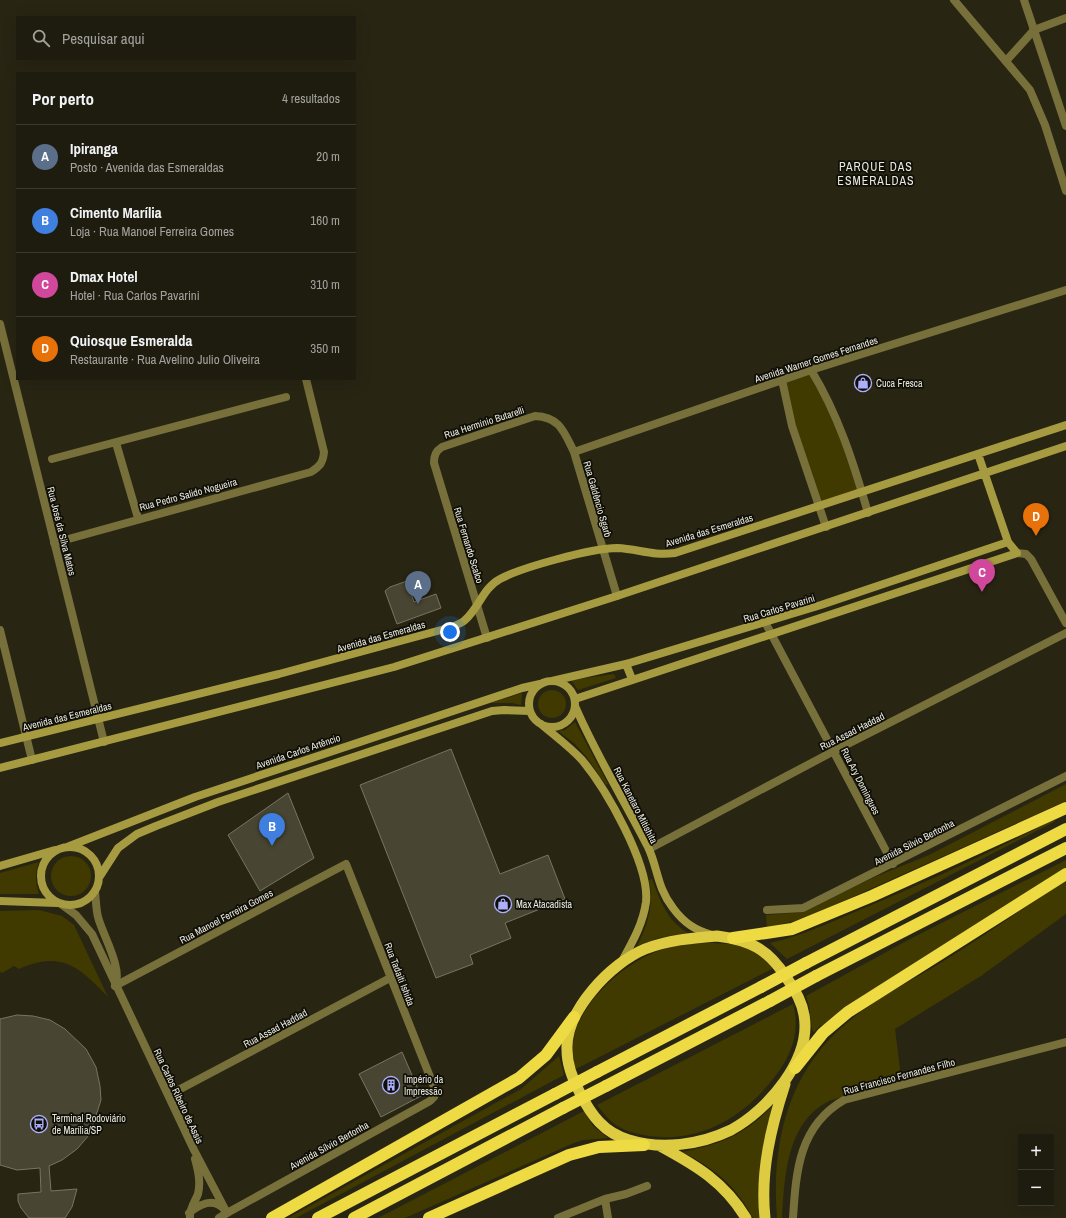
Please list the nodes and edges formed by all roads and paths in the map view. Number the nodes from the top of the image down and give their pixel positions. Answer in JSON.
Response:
{"nodes":[{"id":1,"x":954,"y":0,"type":"edge"},
{"id":2,"x":1024,"y":0,"type":"edge"},
{"id":3,"x":1066,"y":18,"type":"edge"},
{"id":4,"x":1034,"y":30,"type":"junction"},
{"id":5,"x":1006,"y":61,"type":"junction"},
{"id":6,"x":1066,"y":126,"type":"edge"},
{"id":7,"x":1066,"y":191,"type":"edge"},
{"id":8,"x":1066,"y":290,"type":"edge"},
{"id":9,"x":0,"y":324,"type":"edge"},
{"id":10,"x":811,"y":370,"type":"junction"},
{"id":11,"x":306,"y":380,"type":"edge"},
{"id":12,"x":782,"y":380,"type":"junction"},
{"id":13,"x":286,"y":397,"type":"dead end"},
{"id":14,"x":546,"y":416,"type":"joint"},
{"id":15,"x":1066,"y":425,"type":"edge"},
{"id":16,"x":116,"y":443,"type":"junction"},
{"id":17,"x":1066,"y":446,"type":"edge"},
{"id":18,"x":574,"y":452,"type":"junction"},
{"id":19,"x":978,"y":454,"type":"junction"},
{"id":20,"x":434,"y":457,"type":"joint"},
{"id":21,"x":52,"y":459,"type":"dead end"},
{"id":22,"x":985,"y":473,"type":"junction"},
{"id":23,"x":862,"y":492,"type":"junction"},
{"id":24,"x":818,"y":506,"type":"junction"},
{"id":25,"x":868,"y":513,"type":"junction"},
{"id":26,"x":138,"y":518,"type":"junction"},
{"id":27,"x":826,"y":527,"type":"junction"},
{"id":28,"x":54,"y":542,"type":"junction"},
{"id":29,"x":1008,"y":542,"type":"junction"},
{"id":30,"x":602,"y":550,"type":"junction"},
{"id":31,"x":1017,"y":554,"type":"junction"},
{"id":32,"x":617,"y":596,"type":"junction"},
{"id":33,"x":476,"y":604,"type":"junction"},
{"id":34,"x":766,"y":622,"type":"junction"},
{"id":35,"x":1066,"y":623,"type":"edge"},
{"id":36,"x":0,"y":630,"type":"edge"},
{"id":37,"x":1066,"y":633,"type":"edge"},
{"id":38,"x":771,"y":634,"type":"junction"},
{"id":39,"x":486,"y":638,"type":"junction"},
{"id":40,"x":626,"y":664,"type":"junction"},
{"id":41,"x":632,"y":679,"type":"junction"},
{"id":42,"x":552,"y":681,"type":"junction"},
{"id":43,"x":540,"y":684,"type":"junction"},
{"id":44,"x":575,"y":703,"type":"junction"},
{"id":45,"x":530,"y":711,"type":"junction"},
{"id":46,"x":98,"y":719,"type":"junction"},
{"id":47,"x":541,"y":724,"type":"junction"},
{"id":48,"x":26,"y":736,"type":"junction"},
{"id":49,"x":0,"y":742,"type":"edge"},
{"id":50,"x":104,"y":742,"type":"junction"},
{"id":51,"x":834,"y":751,"type":"junction"},
{"id":52,"x":32,"y":760,"type":"junction"},
{"id":53,"x":0,"y":768,"type":"edge"},
{"id":54,"x":1066,"y":776,"type":"edge"},
{"id":55,"x":1066,"y":808,"type":"edge"},
{"id":56,"x":1066,"y":829,"type":"edge"},
{"id":57,"x":63,"y":848,"type":"junction"},
{"id":58,"x":1066,"y":848,"type":"edge"},
{"id":59,"x":649,"y":849,"type":"junction"},
{"id":60,"x":346,"y":864,"type":"joint"},
{"id":61,"x":892,"y":864,"type":"junction"},
{"id":62,"x":0,"y":866,"type":"edge"},
{"id":63,"x":1066,"y":874,"type":"edge"},
{"id":64,"x":100,"y":876,"type":"junction"},
{"id":65,"x":95,"y":892,"type":"junction"},
{"id":66,"x":0,"y":901,"type":"edge"},
{"id":67,"x":59,"y":903,"type":"junction"},
{"id":68,"x":767,"y":910,"type":"dead end"},
{"id":69,"x":717,"y":936,"type":"junction"},
{"id":70,"x":733,"y":938,"type":"junction"},
{"id":71,"x":621,"y":963,"type":"junction"},
{"id":72,"x":390,"y":978,"type":"junction"},
{"id":73,"x":115,"y":986,"type":"junction"},
{"id":74,"x":574,"y":1017,"type":"junction"},
{"id":75,"x":1066,"y":1042,"type":"edge"},
{"id":76,"x":795,"y":1068,"type":"junction"},
{"id":77,"x":787,"y":1079,"type":"junction"},
{"id":78,"x":436,"y":1092,"type":"joint"},
{"id":79,"x":169,"y":1095,"type":"junction"},
{"id":80,"x":644,"y":1145,"type":"junction"},
{"id":81,"x":660,"y":1146,"type":"junction"},
{"id":82,"x":194,"y":1150,"type":"junction"},
{"id":83,"x":647,"y":1186,"type":"dead end"},
{"id":84,"x":605,"y":1199,"type":"junction"},
{"id":85,"x":227,"y":1213,"type":"junction"},
{"id":86,"x":188,"y":1216,"type":"edge"},
{"id":87,"x":219,"y":1218,"type":"edge"},
{"id":88,"x":272,"y":1218,"type":"edge"},
{"id":89,"x":318,"y":1218,"type":"edge"},
{"id":90,"x":354,"y":1218,"type":"edge"},
{"id":91,"x":429,"y":1218,"type":"edge"},
{"id":92,"x":558,"y":1218,"type":"edge"},
{"id":93,"x":608,"y":1218,"type":"edge"},
{"id":94,"x":746,"y":1218,"type":"edge"},
{"id":95,"x":765,"y":1218,"type":"edge"},
{"id":96,"x":793,"y":1218,"type":"edge"}],
"edges":[{"from":1,"to":5,"type":"street"},
{"from":2,"to":4,"type":"street"},
{"from":3,"to":4,"type":"street"},
{"from":4,"to":5,"type":"street"},
{"from":4,"to":6,"type":"street"},
{"from":5,"to":7,"type":"street"},
{"from":8,"to":10,"type":"street","name":"Avenida Warner Gomes Fernandes"},
{"from":9,"to":28,"type":"street","name":"Rua José da Silva Matos"},
{"from":10,"to":12,"type":"street","name":"Avenida Warner Gomes Fernandes"},
{"from":10,"to":23,"type":"street"},
{"from":11,"to":26,"type":"street","name":"Rua Pedro Salido Nogueira"},
{"from":12,"to":18,"type":"street","name":"Avenida Warner Gomes Fernandes"},
{"from":12,"to":24,"type":"street"},
{"from":13,"to":16,"type":"street"},
{"from":14,"to":18,"type":"street","name":"Rua Galdêncio Sgarb"},
{"from":14,"to":20,"type":"street","name":"Rua Hermínio Butarelli"},
{"from":15,"to":19,"type":"main road","name":"Avenida das Esmeraldas"},
{"from":16,"to":21,"type":"street"},
{"from":16,"to":26,"type":"street"},
{"from":17,"to":22,"type":"main road"},
{"from":18,"to":30,"type":"street","name":"Rua Galdêncio Sgarb"},
{"from":19,"to":22,"type":"main road"},
{"from":19,"to":23,"type":"main road","name":"Avenida das Esmeraldas"},
{"from":20,"to":33,"type":"street","name":"Rua Fernando Scalco"},
{"from":22,"to":25,"type":"main road"},
{"from":22,"to":29,"type":"main road"},
{"from":23,"to":24,"type":"main road","name":"Avenida das Esmeraldas"},
{"from":23,"to":25,"type":"street"},
{"from":24,"to":27,"type":"street"},
{"from":24,"to":30,"type":"main road","name":"Avenida das Esmeraldas"},
{"from":25,"to":27,"type":"main road"},
{"from":26,"to":28,"type":"street","name":"Rua Pedro Salido Nogueira"},
{"from":27,"to":32,"type":"main road"},
{"from":28,"to":46,"type":"street","name":"Rua José da Silva Matos"},
{"from":29,"to":31,"type":"main road"},
{"from":29,"to":34,"type":"main road","name":"Rua Carlos Pavarini"},
{"from":30,"to":32,"type":"street","name":"Rua Galdêncio Sgarb"},
{"from":30,"to":33,"type":"main road","name":"Avenida das Esmeraldas"},
{"from":31,"to":35,"type":"street"},
{"from":31,"to":38,"type":"main road"},
{"from":32,"to":39,"type":"main road"},
{"from":33,"to":39,"type":"street","name":"Rua Fernando Scalco"},
{"from":33,"to":46,"type":"main road","name":"Avenida das Esmeraldas"},
{"from":34,"to":38,"type":"street","name":"Rua Ary Domingues"},
{"from":34,"to":40,"type":"main road","name":"Rua Carlos Pavarini"},
{"from":36,"to":48,"type":"street"},
{"from":37,"to":51,"type":"street","name":"Rua Assad Haddad"},
{"from":38,"to":41,"type":"main road"},
{"from":38,"to":51,"type":"street","name":"Rua Ary Domingues"},
{"from":39,"to":50,"type":"main road"},
{"from":40,"to":41,"type":"main road"},
{"from":40,"to":42,"type":"main road","name":"Rua Carlos Pavarini"},
{"from":41,"to":44,"type":"main road"},
{"from":42,"to":43,"type":"main road"},
{"from":42,"to":44,"type":"main road"},
{"from":43,"to":45,"type":"main road"},
{"from":43,"to":57,"type":"main road","name":"Avenida Carlos Artêncio"},
{"from":44,"to":47,"type":"main road"},
{"from":44,"to":59,"type":"main road","name":"Rua Kanetaro Mitishita"},
{"from":45,"to":47,"type":"main road"},
{"from":45,"to":64,"type":"main road"},
{"from":46,"to":48,"type":"main road","name":"Avenida das Esmeraldas"},
{"from":46,"to":50,"type":"street","name":"Rua José da Silva Matos"},
{"from":47,"to":71,"type":"main road"},
{"from":48,"to":49,"type":"main road","name":"Avenida das Esmeraldas"},
{"from":48,"to":52,"type":"street"},
{"from":50,"to":52,"type":"main road"},
{"from":51,"to":59,"type":"street","name":"Rua Assad Haddad"},
{"from":51,"to":61,"type":"street","name":"Rua Ary Domingues"},
{"from":52,"to":53,"type":"main road"},
{"from":54,"to":61,"type":"street","name":"Avenida Silvio Bertonha"},
{"from":55,"to":70,"type":"highway"},
{"from":56,"to":89,"type":"highway","bridge":true},
{"from":57,"to":62,"type":"main road","name":"Avenida Carlos Artêncio"},
{"from":57,"to":64,"type":"main road"},
{"from":57,"to":67,"type":"main road"},
{"from":58,"to":90,"type":"highway","bridge":true},
{"from":59,"to":69,"type":"main road","name":"Rua Kanetaro Mitishita"},
{"from":60,"to":72,"type":"street","name":"Rua Tadaiti Ishida"},
{"from":60,"to":73,"type":"street","name":"Rua Manoel Ferreira Gomes"},
{"from":61,"to":68,"type":"street","name":"Avenida Silvio Bertonha"},
{"from":63,"to":76,"type":"highway"},
{"from":64,"to":65,"type":"main road"},
{"from":65,"to":67,"type":"main road"},
{"from":65,"to":73,"type":"street"},
{"from":66,"to":67,"type":"main road"},
{"from":67,"to":73,"type":"street","name":"Rua Carlos Ribeiro de Assis"},
{"from":69,"to":70,"type":"highway"},
{"from":69,"to":71,"type":"highway"},
{"from":70,"to":76,"type":"highway"},
{"from":71,"to":74,"type":"highway"},
{"from":72,"to":78,"type":"street","name":"Rua Tadaiti Ishida"},
{"from":72,"to":79,"type":"street","name":"Rua Assad Haddad"},
{"from":73,"to":79,"type":"street","name":"Rua Carlos Ribeiro de Assis"},
{"from":74,"to":80,"type":"highway"},
{"from":74,"to":88,"type":"highway"},
{"from":75,"to":96,"type":"street","name":"Rua Francisco Fernandes Filho"},
{"from":76,"to":77,"type":"highway"},
{"from":77,"to":81,"type":"highway"},
{"from":77,"to":95,"type":"highway"},
{"from":78,"to":85,"type":"street","name":"Avenida Sílvio Bertonha"},
{"from":79,"to":82,"type":"street","name":"Rua Carlos Ribeiro de Assis"},
{"from":80,"to":81,"type":"highway"},
{"from":80,"to":91,"type":"highway"},
{"from":81,"to":94,"type":"highway"},
{"from":82,"to":85,"type":"street","name":"Rua Carlos Ribeiro de Assis"},
{"from":82,"to":86,"type":"street"},
{"from":83,"to":84,"type":"street"},
{"from":84,"to":92,"type":"street"},
{"from":84,"to":93,"type":"street"},
{"from":85,"to":86,"type":"street"},
{"from":85,"to":87,"type":"street","name":"Avenida Sílvio Bertonha"}]}
